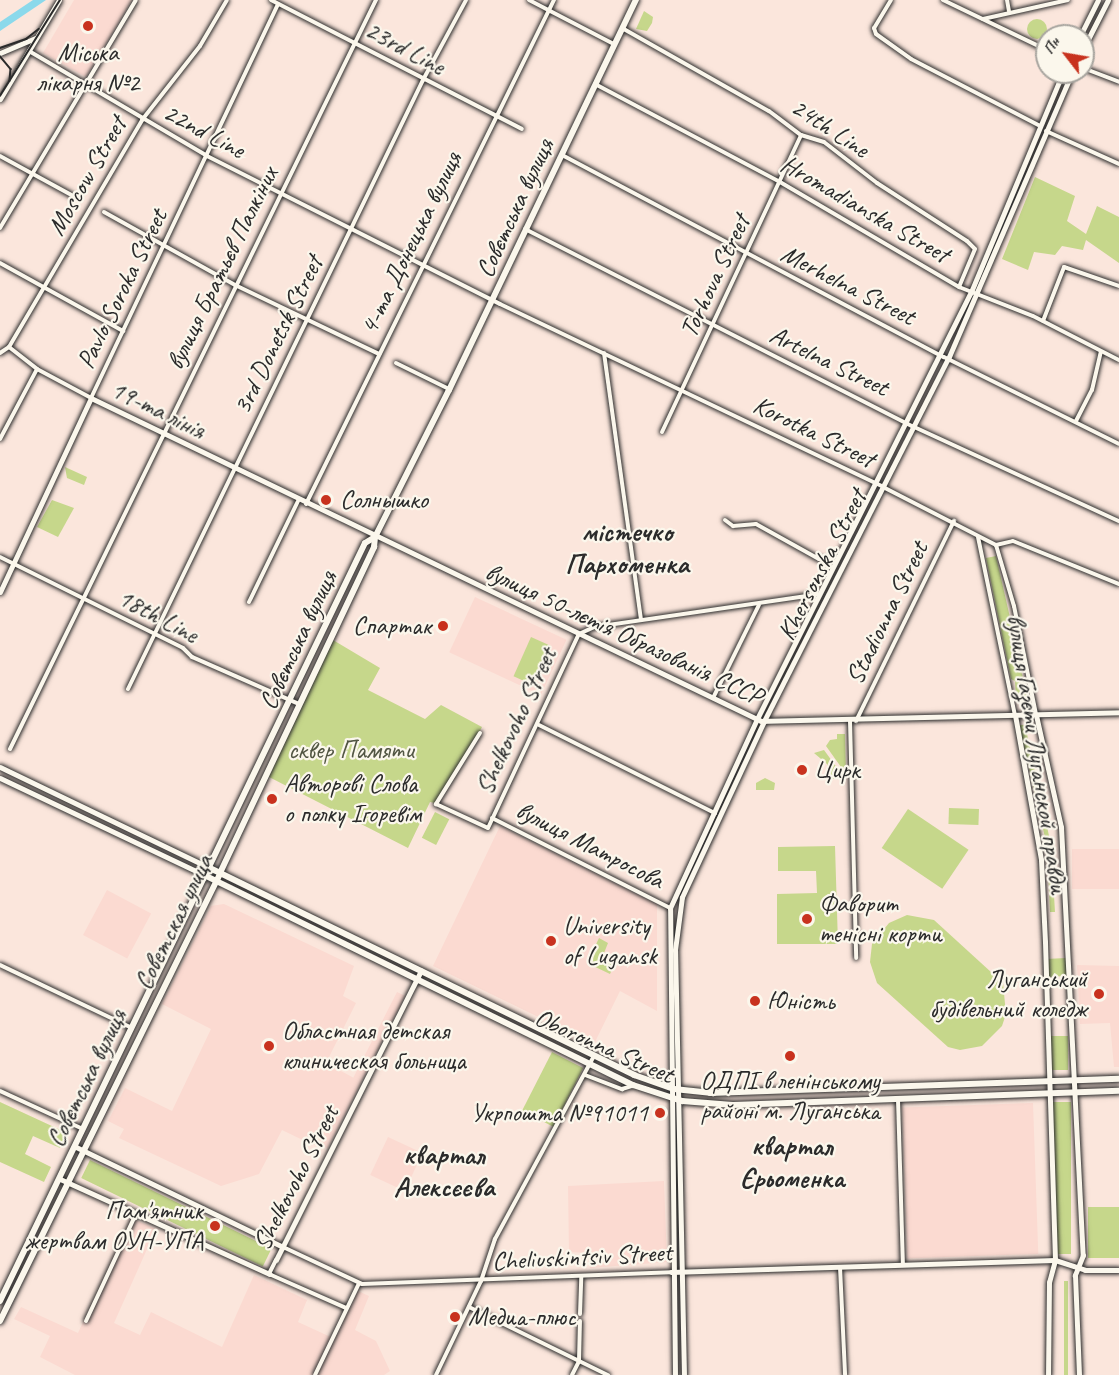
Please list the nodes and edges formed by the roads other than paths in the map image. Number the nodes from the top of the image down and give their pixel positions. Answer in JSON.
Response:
{"nodes":[{"id":1,"x":59,"y":0,"type":"edge"},
{"id":2,"x":136,"y":0,"type":"edge"},
{"id":3,"x":227,"y":0,"type":"edge"},
{"id":4,"x":271,"y":0,"type":"edge"},
{"id":5,"x":376,"y":0,"type":"edge"},
{"id":6,"x":466,"y":0,"type":"edge"},
{"id":7,"x":529,"y":0,"type":"edge"},
{"id":8,"x":554,"y":0,"type":"edge"},
{"id":9,"x":636,"y":0,"type":"edge"},
{"id":10,"x":891,"y":0,"type":"edge"},
{"id":11,"x":943,"y":0,"type":"edge"},
{"id":12,"x":1007,"y":0,"type":"edge"},
{"id":13,"x":1068,"y":0,"type":"edge"},
{"id":14,"x":1098,"y":0,"type":"edge"},
{"id":15,"x":1108,"y":0,"type":"edge"},
{"id":16,"x":278,"y":4,"type":"junction"},
{"id":17,"x":548,"y":11,"type":"junction"},
{"id":18,"x":1009,"y":11,"type":"junction"},
{"id":19,"x":983,"y":19,"type":"junction"},
{"id":20,"x":1086,"y":24,"type":"edge"},
{"id":21,"x":1095,"y":25,"type":"edge"},
{"id":22,"x":622,"y":28,"type":"junction"},
{"id":23,"x":37,"y":37,"type":"junction"},
{"id":24,"x":354,"y":44,"type":"junction"},
{"id":25,"x":614,"y":44,"type":"junction"},
{"id":26,"x":1035,"y":44,"type":"edge"},
{"id":27,"x":29,"y":51,"type":"junction"},
{"id":28,"x":0,"y":53,"type":"edge"},
{"id":29,"x":1095,"y":73,"type":"edge"},
{"id":30,"x":423,"y":80,"type":"junction"},
{"id":31,"x":1119,"y":82,"type":"edge"},
{"id":32,"x":85,"y":83,"type":"junction"},
{"id":33,"x":596,"y":84,"type":"junction"},
{"id":34,"x":1058,"y":84,"type":"edge"},
{"id":35,"x":1067,"y":84,"type":"edge"},
{"id":36,"x":0,"y":99,"type":"edge"},
{"id":37,"x":495,"y":117,"type":"junction"},
{"id":38,"x":142,"y":120,"type":"junction"},
{"id":39,"x":1041,"y":127,"type":"junction"},
{"id":40,"x":522,"y":129,"type":"dead end"},
{"id":41,"x":1046,"y":131,"type":"junction"},
{"id":42,"x":801,"y":135,"type":"junction"},
{"id":43,"x":561,"y":155,"type":"junction"},
{"id":44,"x":0,"y":156,"type":"edge"},
{"id":45,"x":207,"y":156,"type":"junction"},
{"id":46,"x":1119,"y":164,"type":"edge"},
{"id":47,"x":33,"y":173,"type":"junction"},
{"id":48,"x":780,"y":182,"type":"junction"},
{"id":49,"x":281,"y":193,"type":"junction"},
{"id":50,"x":73,"y":196,"type":"dead end"},
{"id":51,"x":104,"y":212,"type":"dead end"},
{"id":52,"x":0,"y":228,"type":"edge"},
{"id":53,"x":350,"y":229,"type":"junction"},
{"id":54,"x":525,"y":229,"type":"junction"},
{"id":55,"x":165,"y":247,"type":"junction"},
{"id":56,"x":748,"y":255,"type":"junction"},
{"id":57,"x":0,"y":263,"type":"edge"},
{"id":58,"x":423,"y":265,"type":"junction"},
{"id":59,"x":235,"y":285,"type":"junction"},
{"id":60,"x":959,"y":286,"type":"junction"},
{"id":61,"x":1119,"y":286,"type":"edge"},
{"id":62,"x":45,"y":288,"type":"junction"},
{"id":63,"x":971,"y":292,"type":"junction"},
{"id":64,"x":978,"y":294,"type":"junction"},
{"id":65,"x":493,"y":301,"type":"junction"},
{"id":66,"x":306,"y":321,"type":"junction"},
{"id":67,"x":1043,"y":321,"type":"junction"},
{"id":68,"x":713,"y":326,"type":"junction"},
{"id":69,"x":123,"y":331,"type":"junction"},
{"id":70,"x":9,"y":347,"type":"junction"},
{"id":71,"x":1101,"y":352,"type":"junction"},
{"id":72,"x":604,"y":353,"type":"junction"},
{"id":73,"x":0,"y":354,"type":"edge"},
{"id":74,"x":379,"y":354,"type":"junction"},
{"id":75,"x":940,"y":355,"type":"junction"},
{"id":76,"x":948,"y":359,"type":"junction"},
{"id":77,"x":1119,"y":360,"type":"edge"},
{"id":78,"x":396,"y":363,"type":"dead end"},
{"id":79,"x":37,"y":369,"type":"junction"},
{"id":80,"x":449,"y":390,"type":"junction"},
{"id":81,"x":683,"y":391,"type":"junction"},
{"id":82,"x":91,"y":398,"type":"junction"},
{"id":83,"x":906,"y":422,"type":"junction"},
{"id":84,"x":1075,"y":422,"type":"junction"},
{"id":85,"x":912,"y":426,"type":"junction"},
{"id":86,"x":662,"y":432,"type":"dead end"},
{"id":87,"x":164,"y":433,"type":"junction"},
{"id":88,"x":0,"y":439,"type":"edge"},
{"id":89,"x":1119,"y":444,"type":"edge"},
{"id":90,"x":234,"y":470,"type":"junction"},
{"id":91,"x":876,"y":483,"type":"junction"},
{"id":92,"x":883,"y":487,"type":"junction"},
{"id":93,"x":298,"y":501,"type":"junction"},
{"id":94,"x":306,"y":504,"type":"junction"},
{"id":95,"x":725,"y":520,"type":"dead end"},
{"id":96,"x":954,"y":521,"type":"junction"},
{"id":97,"x":1119,"y":521,"type":"edge"},
{"id":98,"x":978,"y":536,"type":"junction"},
{"id":99,"x":375,"y":537,"type":"junction"},
{"id":100,"x":996,"y":545,"type":"junction"},
{"id":101,"x":0,"y":557,"type":"edge"},
{"id":102,"x":837,"y":562,"type":"junction"},
{"id":103,"x":13,"y":564,"type":"junction"},
{"id":104,"x":1119,"y":584,"type":"edge"},
{"id":105,"x":0,"y":592,"type":"edge"},
{"id":106,"x":821,"y":594,"type":"junction"},
{"id":107,"x":82,"y":599,"type":"junction"},
{"id":108,"x":249,"y":602,"type":"dead end"},
{"id":109,"x":759,"y":605,"type":"junction"},
{"id":110,"x":641,"y":619,"type":"junction"},
{"id":111,"x":154,"y":634,"type":"junction"},
{"id":112,"x":579,"y":634,"type":"junction"},
{"id":113,"x":128,"y":689,"type":"dead end"},
{"id":114,"x":713,"y":698,"type":"junction"},
{"id":115,"x":291,"y":701,"type":"junction"},
{"id":116,"x":299,"y":704,"type":"junction"},
{"id":117,"x":1119,"y":712,"type":"edge"},
{"id":118,"x":1015,"y":715,"type":"junction"},
{"id":119,"x":1036,"y":715,"type":"junction"},
{"id":120,"x":757,"y":719,"type":"junction"},
{"id":121,"x":764,"y":721,"type":"junction"},
{"id":122,"x":853,"y":721,"type":"junction"},
{"id":123,"x":539,"y":725,"type":"junction"},
{"id":124,"x":480,"y":733,"type":"dead end"},
{"id":125,"x":10,"y":749,"type":"dead end"},
{"id":126,"x":0,"y":767,"type":"edge"},
{"id":127,"x":0,"y":778,"type":"edge"},
{"id":128,"x":715,"y":813,"type":"junction"},
{"id":129,"x":492,"y":818,"type":"junction"},
{"id":130,"x":210,"y":868,"type":"junction"},
{"id":131,"x":220,"y":873,"type":"junction"},
{"id":132,"x":206,"y":876,"type":"junction"},
{"id":133,"x":215,"y":881,"type":"junction"},
{"id":134,"x":670,"y":908,"type":"junction"},
{"id":135,"x":856,"y":958,"type":"dead end"},
{"id":136,"x":0,"y":964,"type":"edge"},
{"id":137,"x":421,"y":970,"type":"junction"},
{"id":138,"x":417,"y":979,"type":"junction"},
{"id":139,"x":132,"y":1028,"type":"junction"},
{"id":140,"x":594,"y":1056,"type":"junction"},
{"id":141,"x":591,"y":1065,"type":"junction"},
{"id":142,"x":585,"y":1075,"type":"junction"},
{"id":143,"x":1119,"y":1078,"type":"edge"},
{"id":144,"x":1076,"y":1080,"type":"junction"},
{"id":145,"x":1048,"y":1081,"type":"junction"},
{"id":146,"x":633,"y":1085,"type":"junction"},
{"id":147,"x":671,"y":1088,"type":"junction"},
{"id":148,"x":680,"y":1090,"type":"junction"},
{"id":149,"x":0,"y":1091,"type":"edge"},
{"id":150,"x":1119,"y":1091,"type":"edge"},
{"id":151,"x":1076,"y":1092,"type":"junction"},
{"id":152,"x":1048,"y":1093,"type":"junction"},
{"id":153,"x":671,"y":1098,"type":"junction"},
{"id":154,"x":898,"y":1098,"type":"junction"},
{"id":155,"x":680,"y":1100,"type":"junction"},
{"id":156,"x":84,"y":1130,"type":"junction"},
{"id":157,"x":76,"y":1147,"type":"junction"},
{"id":158,"x":83,"y":1150,"type":"junction"},
{"id":159,"x":60,"y":1179,"type":"junction"},
{"id":160,"x":68,"y":1182,"type":"junction"},
{"id":161,"x":136,"y":1214,"type":"junction"},
{"id":162,"x":283,"y":1247,"type":"junction"},
{"id":163,"x":276,"y":1260,"type":"joint"},
{"id":164,"x":1055,"y":1260,"type":"junction"},
{"id":165,"x":903,"y":1263,"type":"junction"},
{"id":166,"x":840,"y":1267,"type":"junction"},
{"id":167,"x":1079,"y":1267,"type":"junction"},
{"id":168,"x":1119,"y":1270,"type":"edge"},
{"id":169,"x":671,"y":1272,"type":"junction"},
{"id":170,"x":682,"y":1272,"type":"junction"},
{"id":171,"x":269,"y":1274,"type":"junction"},
{"id":172,"x":581,"y":1276,"type":"junction"},
{"id":173,"x":481,"y":1281,"type":"junction"},
{"id":174,"x":358,"y":1283,"type":"junction"},
{"id":175,"x":0,"y":1301,"type":"edge"},
{"id":176,"x":469,"y":1307,"type":"junction"},
{"id":177,"x":346,"y":1308,"type":"junction"},
{"id":178,"x":580,"y":1314,"type":"dead end"},
{"id":179,"x":0,"y":1321,"type":"edge"},
{"id":180,"x":580,"y":1321,"type":"dead end"},
{"id":181,"x":86,"y":1322,"type":"dead end"},
{"id":182,"x":579,"y":1361,"type":"junction"},
{"id":183,"x":315,"y":1375,"type":"edge"},
{"id":184,"x":436,"y":1375,"type":"edge"},
{"id":185,"x":572,"y":1375,"type":"edge"},
{"id":186,"x":608,"y":1375,"type":"edge"},
{"id":187,"x":675,"y":1375,"type":"edge"},
{"id":188,"x":684,"y":1375,"type":"edge"},
{"id":189,"x":845,"y":1375,"type":"edge"},
{"id":190,"x":1048,"y":1375,"type":"edge"},
{"id":191,"x":1079,"y":1375,"type":"edge"}],
"edges":[{"from":1,"to":23,"type":"street"},
{"from":2,"to":32,"type":"street"},
{"from":3,"to":38,"type":"street","name":"Moscow Street"},
{"from":4,"to":16,"type":"street","name":"23rd Line"},
{"from":5,"to":24,"type":"street","name":"вулиця Братьєв Палкіних"},
{"from":6,"to":30,"type":"street","name":"3rd Donetsk Street"},
{"from":7,"to":17,"type":"street"},
{"from":8,"to":17,"type":"street","name":"4-та Донецька вулиця"},
{"from":9,"to":22,"type":"main road","name":"Совєтська вулиця"},
{"from":10,"to":39,"type":"street"},
{"from":11,"to":19,"type":"street"},
{"from":12,"to":18,"type":"street"},
{"from":13,"to":18,"type":"street"},
{"from":14,"to":20,"type":"street"},
{"from":15,"to":21,"type":"street"},
{"from":16,"to":24,"type":"street","name":"23rd Line"},
{"from":16,"to":45,"type":"street","name":"Pavlo Soroka Street"},
{"from":17,"to":25,"type":"street"},
{"from":17,"to":37,"type":"street","name":"4-та Донецька вулиця"},
{"from":18,"to":19,"type":"street"},
{"from":19,"to":26,"type":"street"},
{"from":22,"to":25,"type":"main road","name":"Совєтська вулиця"},
{"from":22,"to":42,"type":"street","name":"24th Line"},
{"from":23,"to":27,"type":"street"},
{"from":23,"to":28,"type":"street"},
{"from":24,"to":30,"type":"street","name":"23rd Line"},
{"from":24,"to":49,"type":"street","name":"вулиця Братьєв Палкіних"},
{"from":25,"to":33,"type":"main road","name":"Совєтська вулиця"},
{"from":27,"to":32,"type":"street","name":"22nd Line"},
{"from":27,"to":36,"type":"street"},
{"from":29,"to":31,"type":"street"},
{"from":30,"to":37,"type":"street","name":"23rd Line"},
{"from":30,"to":53,"type":"street","name":"3rd Donetsk Street"},
{"from":32,"to":38,"type":"street","name":"22nd Line"},
{"from":32,"to":47,"type":"street"},
{"from":33,"to":43,"type":"main road","name":"Совєтська вулиця"},
{"from":33,"to":48,"type":"street","name":"Hromadianska Street"},
{"from":34,"to":39,"type":"street","name":"Khersonska Street"},
{"from":35,"to":41,"type":"street","name":"Khersonska Street"},
{"from":37,"to":40,"type":"street","name":"23rd Line"},
{"from":37,"to":58,"type":"street","name":"4-та Донецька вулиця"},
{"from":38,"to":45,"type":"street","name":"22nd Line"},
{"from":38,"to":62,"type":"street","name":"Moscow Street"},
{"from":39,"to":63,"type":"street","name":"Khersonska Street"},
{"from":41,"to":46,"type":"street"},
{"from":41,"to":64,"type":"street","name":"Khersonska Street"},
{"from":42,"to":48,"type":"street","name":"Torhova Street"},
{"from":42,"to":60,"type":"street","name":"24th Line"},
{"from":43,"to":54,"type":"main road","name":"Совєтська вулиця"},
{"from":43,"to":56,"type":"street","name":"Merhelna Street"},
{"from":44,"to":47,"type":"street"},
{"from":45,"to":49,"type":"street","name":"22nd Line"},
{"from":45,"to":55,"type":"street","name":"Pavlo Soroka Street"},
{"from":47,"to":50,"type":"street"},
{"from":47,"to":52,"type":"street"},
{"from":48,"to":56,"type":"street","name":"Torhova Street"},
{"from":48,"to":60,"type":"street","name":"Hromadianska Street"},
{"from":49,"to":53,"type":"street","name":"22nd Line"},
{"from":49,"to":59,"type":"street","name":"вулиця Братьєв Палкіних"},
{"from":51,"to":55,"type":"street"},
{"from":53,"to":58,"type":"street","name":"22nd Line"},
{"from":53,"to":66,"type":"street","name":"3rd Donetsk Street"},
{"from":54,"to":65,"type":"main road","name":"Совєтська вулиця"},
{"from":54,"to":68,"type":"street","name":"Artelna Street"},
{"from":55,"to":59,"type":"street"},
{"from":55,"to":69,"type":"street","name":"Pavlo Soroka Street"},
{"from":56,"to":68,"type":"street","name":"Torhova Street"},
{"from":56,"to":75,"type":"street","name":"Merhelna Street"},
{"from":57,"to":62,"type":"street"},
{"from":58,"to":65,"type":"street","name":"22nd Line"},
{"from":58,"to":74,"type":"street","name":"4-та Донецька вулиця"},
{"from":59,"to":66,"type":"street"},
{"from":59,"to":87,"type":"street","name":"вулиця Братьєв Палкіних"},
{"from":60,"to":63,"type":"street","name":"Hromadianska Street"},
{"from":61,"to":67,"type":"street"},
{"from":62,"to":69,"type":"street"},
{"from":62,"to":70,"type":"street","name":"Moscow Street"},
{"from":63,"to":64,"type":"street","name":"Hromadianska Street"},
{"from":63,"to":75,"type":"street","name":"Khersonska Street"},
{"from":64,"to":67,"type":"street","name":"Hromadianska Street"},
{"from":64,"to":76,"type":"street","name":"Khersonska Street"},
{"from":65,"to":72,"type":"street","name":"Korotka Street"},
{"from":65,"to":80,"type":"main road","name":"Совєтська вулиця"},
{"from":66,"to":74,"type":"street"},
{"from":66,"to":90,"type":"street","name":"3rd Donetsk Street"},
{"from":67,"to":71,"type":"street","name":"Hromadianska Street"},
{"from":68,"to":81,"type":"street","name":"Torhova Street"},
{"from":68,"to":83,"type":"street","name":"Artelna Street"},
{"from":69,"to":82,"type":"street","name":"Pavlo Soroka Street"},
{"from":70,"to":73,"type":"street"},
{"from":70,"to":79,"type":"street","name":"19-та лінія"},
{"from":71,"to":77,"type":"street","name":"Hromadianska Street"},
{"from":71,"to":84,"type":"street"},
{"from":72,"to":81,"type":"street","name":"Korotka Street"},
{"from":72,"to":110,"type":"street"},
{"from":74,"to":94,"type":"street","name":"4-та Донецька вулиця"},
{"from":75,"to":76,"type":"street","name":"Merhelna Street"},
{"from":75,"to":83,"type":"street","name":"Khersonska Street"},
{"from":76,"to":84,"type":"street","name":"Merhelna Street"},
{"from":76,"to":85,"type":"street","name":"Khersonska Street"},
{"from":78,"to":80,"type":"street"},
{"from":79,"to":82,"type":"street","name":"19-та лінія"},
{"from":79,"to":88,"type":"street"},
{"from":80,"to":99,"type":"main road","name":"Совєтська вулиця"},
{"from":81,"to":86,"type":"street","name":"Torhova Street"},
{"from":81,"to":91,"type":"street","name":"Korotka Street"},
{"from":82,"to":87,"type":"street","name":"19-та лінія"},
{"from":82,"to":103,"type":"street","name":"Pavlo Soroka Street"},
{"from":83,"to":85,"type":"street","name":"Artelna Street"},
{"from":83,"to":91,"type":"street","name":"Khersonska Street"},
{"from":84,"to":89,"type":"street","name":"Merhelna Street"},
{"from":85,"to":92,"type":"street","name":"Khersonska Street"},
{"from":85,"to":97,"type":"street","name":"Artelna Street"},
{"from":87,"to":90,"type":"street","name":"19-та лінія"},
{"from":87,"to":107,"type":"street","name":"вулиця Братьєв Палкіних"},
{"from":90,"to":93,"type":"street","name":"19-та лінія"},
{"from":90,"to":111,"type":"street","name":"3rd Donetsk Street"},
{"from":91,"to":92,"type":"street","name":"Korotka Street"},
{"from":91,"to":102,"type":"street","name":"Khersonska Street"},
{"from":92,"to":96,"type":"street","name":"Korotka Street"},
{"from":92,"to":121,"type":"street","name":"Khersonska Street"},
{"from":93,"to":94,"type":"street","name":"19-та лінія"},
{"from":93,"to":108,"type":"street"},
{"from":94,"to":99,"type":"street","name":"вулиця 50-лєтія Образованія СССР"},
{"from":95,"to":102,"type":"street"},
{"from":96,"to":98,"type":"street","name":"Korotka Street"},
{"from":96,"to":122,"type":"street","name":"Stadionna Street"},
{"from":98,"to":100,"type":"street","name":"Korotka Street"},
{"from":98,"to":118,"type":"street","name":"вулиця Газєти Луганской правди"},
{"from":99,"to":112,"type":"street","name":"вулиця 50-лєтія Образованія СССР"},
{"from":99,"to":115,"type":"main road","name":"Совєтська вулиця"},
{"from":99,"to":116,"type":"main road","name":"Советская улица"},
{"from":100,"to":104,"type":"street","name":"Korotka Street"},
{"from":100,"to":119,"type":"street","name":"вулиця Газєти Луганской правди"},
{"from":101,"to":103,"type":"street","name":"18th Line"},
{"from":102,"to":106,"type":"street","name":"Khersonska Street"},
{"from":103,"to":105,"type":"street","name":"Pavlo Soroka Street"},
{"from":103,"to":107,"type":"street","name":"18th Line"},
{"from":106,"to":109,"type":"street","name":"Shelkovoho Street"},
{"from":106,"to":120,"type":"street","name":"Khersonska Street"},
{"from":107,"to":111,"type":"street","name":"18th Line"},
{"from":107,"to":125,"type":"street","name":"вулиця Братьєв Палкіних"},
{"from":109,"to":110,"type":"street","name":"Shelkovoho Street"},
{"from":109,"to":114,"type":"street"},
{"from":110,"to":112,"type":"street","name":"Shelkovoho Street"},
{"from":111,"to":113,"type":"street","name":"3rd Donetsk Street"},
{"from":111,"to":115,"type":"street","name":"18th Line"},
{"from":112,"to":114,"type":"street","name":"вулиця 50-лєтія Образованія СССР"},
{"from":112,"to":123,"type":"street","name":"Shelkovoho Street"},
{"from":114,"to":120,"type":"street","name":"вулиця 50-лєтія Образованія СССР"},
{"from":115,"to":116,"type":"street","name":"18th Line"},
{"from":115,"to":130,"type":"main road","name":"Совєтська вулиця"},
{"from":116,"to":131,"type":"main road","name":"Советская улица"},
{"from":117,"to":119,"type":"street","name":"вулиця 50-лєтія Образованія СССР"},
{"from":118,"to":119,"type":"street","name":"вулиця 50-лєтія Образованія СССР"},
{"from":118,"to":122,"type":"street","name":"вулиця 50-лєтія Образованія СССР"},
{"from":118,"to":145,"type":"street","name":"вулиця Газєти Луганской правди"},
{"from":119,"to":144,"type":"street","name":"вулиця Газєти Луганской правди"},
{"from":120,"to":121,"type":"street","name":"вулиця 50-лєтія Образованія СССР"},
{"from":120,"to":128,"type":"street","name":"Khersonska Street"},
{"from":121,"to":122,"type":"street","name":"вулиця 50-лєтія Образованія СССР"},
{"from":121,"to":148,"type":"street","name":"Khersonska Street"},
{"from":122,"to":135,"type":"street"},
{"from":123,"to":128,"type":"street"},
{"from":123,"to":129,"type":"street","name":"Shelkovoho Street"},
{"from":124,"to":129,"type":"street","name":"Shelkovoho Street"},
{"from":126,"to":130,"type":"street"},
{"from":127,"to":132,"type":"street"},
{"from":128,"to":134,"type":"street","name":"Khersonska Street"},
{"from":129,"to":134,"type":"street","name":"вулиця Матросова"},
{"from":130,"to":131,"type":"main road","name":"Oboronna Street"},
{"from":130,"to":132,"type":"main road","name":"Совєтська вулиця"},
{"from":131,"to":133,"type":"main road","name":"Советская улица"},
{"from":131,"to":137,"type":"main road","name":"Oboronna Street"},
{"from":132,"to":133,"type":"main road","name":"Oboronna Street"},
{"from":132,"to":139,"type":"main road","name":"Совєтська вулиця"},
{"from":133,"to":138,"type":"main road","name":"Oboronna Street"},
{"from":133,"to":158,"type":"main road","name":"Советская улица"},
{"from":134,"to":147,"type":"street","name":"Khersonska Street"},
{"from":136,"to":139,"type":"street"},
{"from":137,"to":138,"type":"street","name":"Shelkovoho Street"},
{"from":137,"to":140,"type":"main road","name":"Oboronna Street"},
{"from":138,"to":141,"type":"main road","name":"Oboronna Street"},
{"from":138,"to":162,"type":"street","name":"Shelkovoho Street"},
{"from":139,"to":156,"type":"main road","name":"Совєтська вулиця"},
{"from":140,"to":141,"type":"street"},
{"from":140,"to":147,"type":"main road","name":"Oboronna Street"},
{"from":141,"to":142,"type":"street"},
{"from":141,"to":146,"type":"main road","name":"Oboronna Street"},
{"from":142,"to":146,"type":"street"},
{"from":142,"to":173,"type":"street"},
{"from":143,"to":144,"type":"main road","name":"Oboronna Street"},
{"from":144,"to":145,"type":"main road","name":"Oboronna Street"},
{"from":144,"to":151,"type":"street","name":"вулиця Газєти Луганской правди"},
{"from":145,"to":148,"type":"main road","name":"Oboronna Street"},
{"from":145,"to":152,"type":"street","name":"вулиця Газєти Луганской правди"},
{"from":146,"to":153,"type":"main road","name":"Oboronna Street"},
{"from":147,"to":148,"type":"main road","name":"Oboronna Street"},
{"from":147,"to":153,"type":"street","name":"Khersonska Street"},
{"from":148,"to":155,"type":"street","name":"Khersonska Street"},
{"from":149,"to":156,"type":"street"},
{"from":150,"to":151,"type":"main road","name":"Oboronna Street"},
{"from":151,"to":152,"type":"main road","name":"Oboronna Street"},
{"from":151,"to":167,"type":"street","name":"вулиця Газєти Луганской правди"},
{"from":152,"to":154,"type":"main road","name":"Oboronna Street"},
{"from":152,"to":164,"type":"street","name":"вулиця Газєти Луганской правди"},
{"from":153,"to":155,"type":"main road","name":"Oboronna Street"},
{"from":153,"to":169,"type":"street","name":"Khersonska Street"},
{"from":154,"to":155,"type":"main road","name":"Oboronna Street"},
{"from":154,"to":165,"type":"street"},
{"from":155,"to":170,"type":"street","name":"Khersonska Street"},
{"from":156,"to":157,"type":"main road","name":"Совєтська вулиця"},
{"from":157,"to":158,"type":"street","name":"Cheliuskintsiv Street"},
{"from":157,"to":159,"type":"main road","name":"Совєтська вулиця"},
{"from":158,"to":160,"type":"main road","name":"Советская улица"},
{"from":158,"to":162,"type":"street","name":"Cheliuskintsiv Street"},
{"from":159,"to":160,"type":"street"},
{"from":159,"to":175,"type":"main road","name":"Совєтська вулиця"},
{"from":160,"to":161,"type":"street"},
{"from":160,"to":179,"type":"main road","name":"Советская улица"},
{"from":161,"to":171,"type":"street"},
{"from":161,"to":181,"type":"street"},
{"from":162,"to":163,"type":"street","name":"Shelkovoho Street"},
{"from":162,"to":174,"type":"street","name":"Cheliuskintsiv Street"},
{"from":163,"to":171,"type":"street","name":"Shelkovoho Street"},
{"from":164,"to":165,"type":"street","name":"Cheliuskintsiv Street"},
{"from":164,"to":167,"type":"street","name":"Cheliuskintsiv Street"},
{"from":164,"to":190,"type":"street","name":"вулиця Газєти Луганской правди"},
{"from":165,"to":166,"type":"street","name":"Cheliuskintsiv Street"},
{"from":166,"to":170,"type":"street","name":"Cheliuskintsiv Street"},
{"from":166,"to":189,"type":"street"},
{"from":167,"to":168,"type":"street","name":"Cheliuskintsiv Street"},
{"from":167,"to":191,"type":"street","name":"вулиця Газєти Луганской правди"},
{"from":169,"to":170,"type":"street","name":"Cheliuskintsiv Street"},
{"from":169,"to":172,"type":"street","name":"Cheliuskintsiv Street"},
{"from":169,"to":187,"type":"street","name":"Khersonska Street"},
{"from":170,"to":188,"type":"street","name":"Khersonska Street"},
{"from":171,"to":177,"type":"street"},
{"from":172,"to":173,"type":"street","name":"Cheliuskintsiv Street"},
{"from":172,"to":178,"type":"street"},
{"from":173,"to":174,"type":"street","name":"Cheliuskintsiv Street"},
{"from":173,"to":176,"type":"street"},
{"from":174,"to":177,"type":"street"},
{"from":176,"to":182,"type":"street"},
{"from":176,"to":184,"type":"street"},
{"from":177,"to":183,"type":"street"},
{"from":180,"to":182,"type":"street"},
{"from":182,"to":185,"type":"street"},
{"from":182,"to":186,"type":"street"}]}
